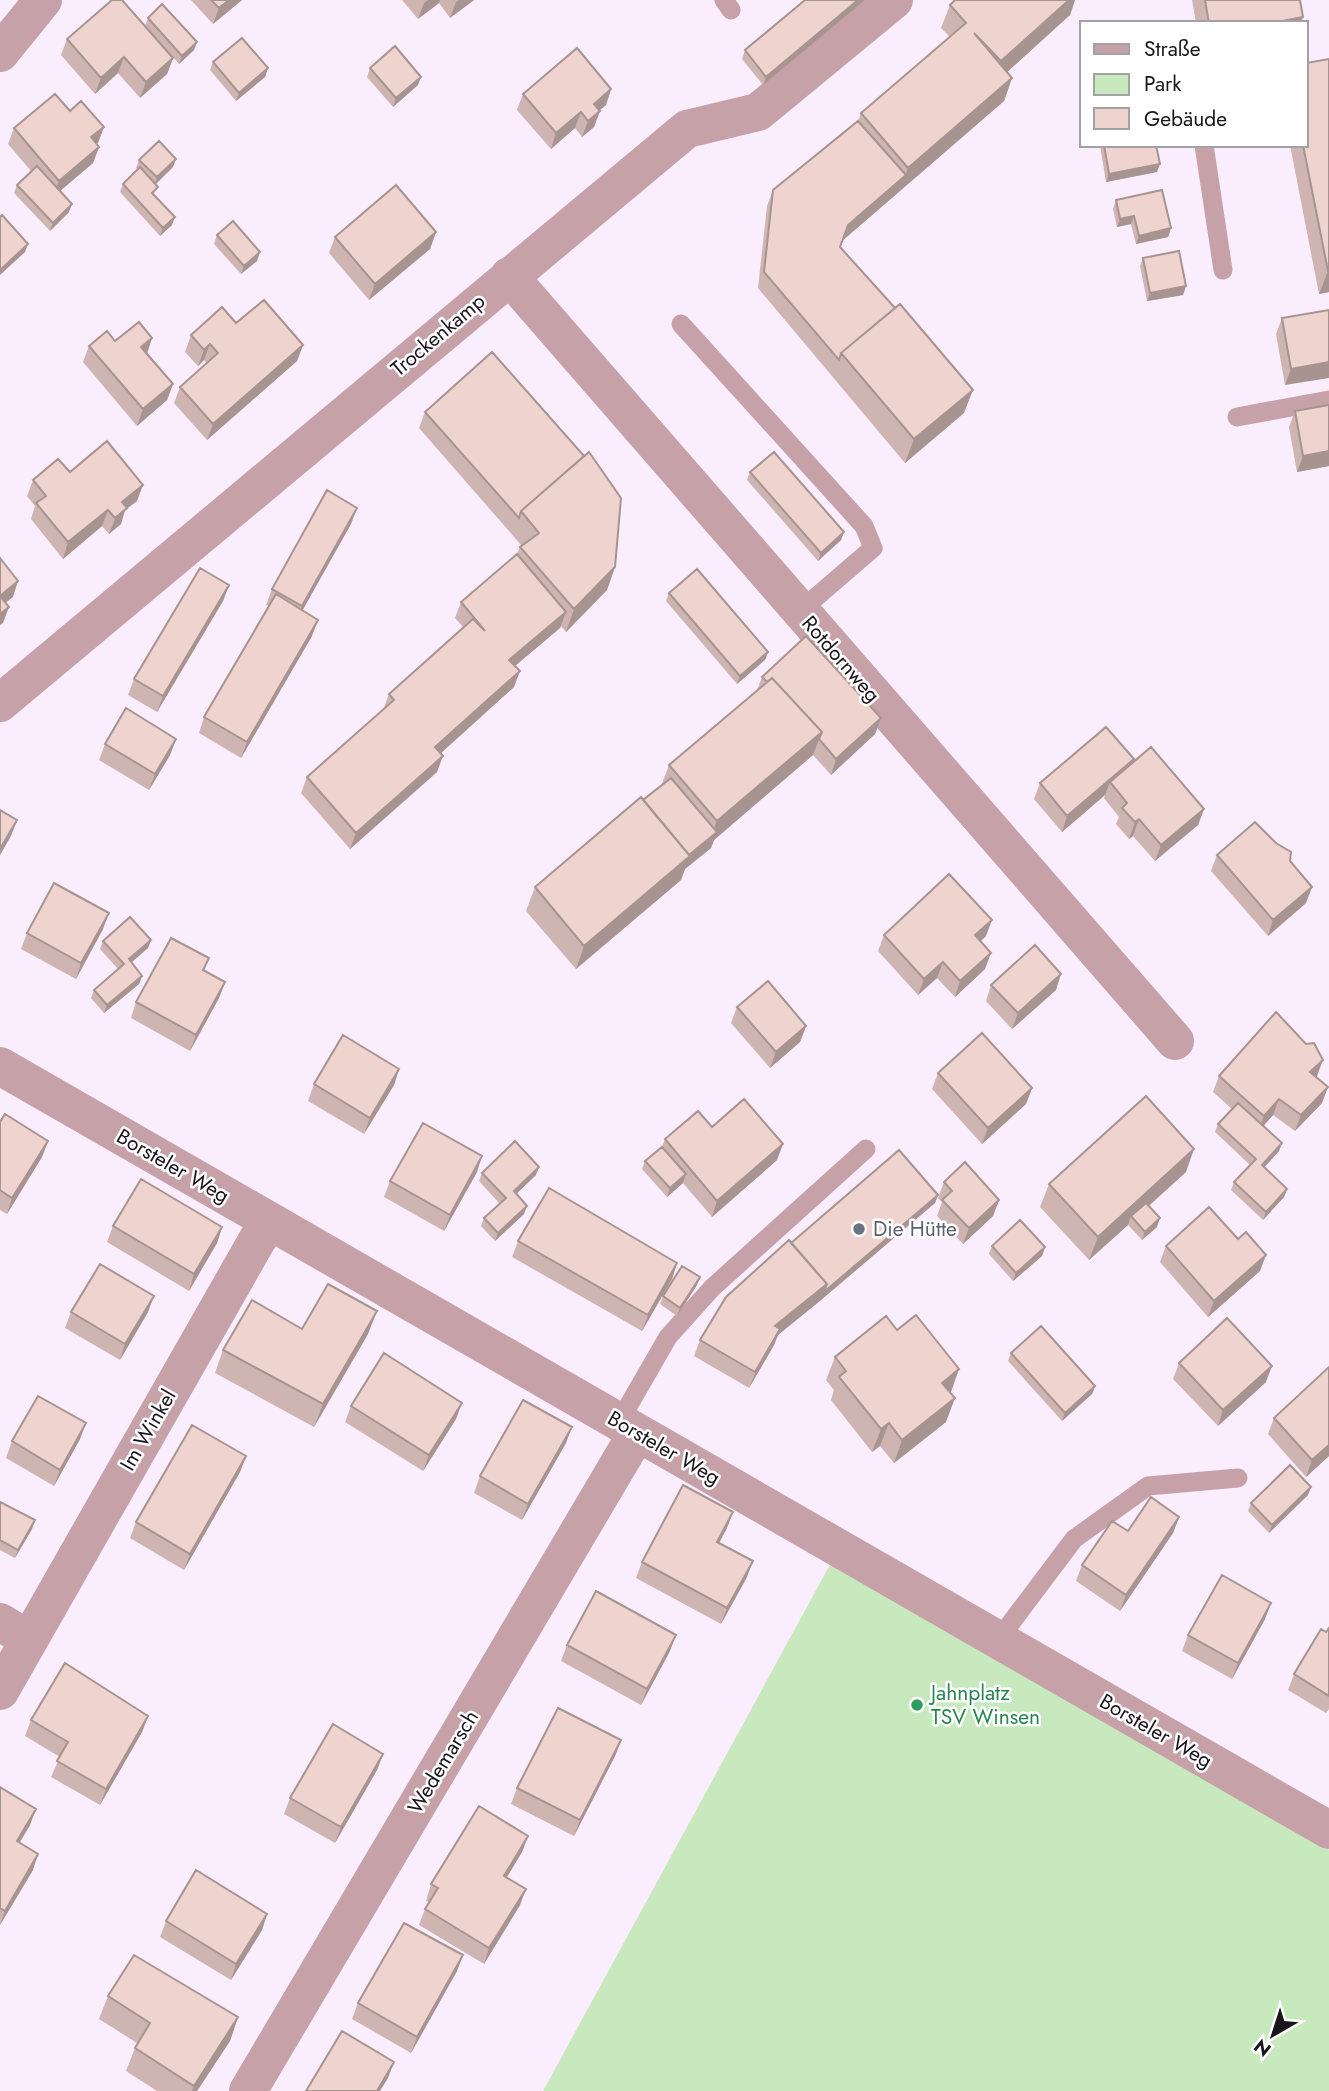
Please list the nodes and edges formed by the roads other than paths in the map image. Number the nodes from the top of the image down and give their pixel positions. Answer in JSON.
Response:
{"nodes":[{"id":1,"x":43,"y":0,"type":"edge"},
{"id":2,"x":894,"y":0,"type":"edge"},
{"id":3,"x":0,"y":53,"type":"edge"},
{"id":4,"x":1204,"y":147,"type":"edge"},
{"id":5,"x":1223,"y":270,"type":"dead end"},
{"id":6,"x":509,"y":276,"type":"junction"},
{"id":7,"x":681,"y":324,"type":"dead end"},
{"id":8,"x":1329,"y":400,"type":"edge"},
{"id":9,"x":1237,"y":417,"type":"dead end"},
{"id":10,"x":800,"y":611,"type":"junction"},
{"id":11,"x":0,"y":703,"type":"edge"},
{"id":12,"x":1175,"y":1041,"type":"dead end"},
{"id":13,"x":0,"y":1066,"type":"edge"},
{"id":14,"x":866,"y":1149,"type":"dead end"},
{"id":15,"x":268,"y":1221,"type":"junction"},
{"id":16,"x":628,"y":1428,"type":"junction"},
{"id":17,"x":1238,"y":1478,"type":"dead end"},
{"id":18,"x":14,"y":1631,"type":"edge"},
{"id":19,"x":999,"y":1640,"type":"junction"},
{"id":20,"x":0,"y":1691,"type":"edge"},
{"id":21,"x":1329,"y":1830,"type":"edge"},
{"id":22,"x":248,"y":2091,"type":"edge"}],
"edges":[{"from":1,"to":3,"type":"street"},
{"from":2,"to":6,"type":"street","name":"Trockenkamp"},
{"from":4,"to":5,"type":"lane"},
{"from":6,"to":10,"type":"street","name":"Rotdornweg"},
{"from":6,"to":11,"type":"street","name":"Trockenkamp"},
{"from":7,"to":10,"type":"lane"},
{"from":8,"to":9,"type":"lane"},
{"from":10,"to":12,"type":"street","name":"Rotdornweg"},
{"from":13,"to":15,"type":"street","name":"Borsteler Weg"},
{"from":14,"to":16,"type":"lane"},
{"from":15,"to":16,"type":"street","name":"Borsteler Weg"},
{"from":15,"to":18,"type":"street","name":"Im Winkel"},
{"from":16,"to":19,"type":"street","name":"Borsteler Weg"},
{"from":16,"to":22,"type":"street","name":"Wedemarsch"},
{"from":17,"to":19,"type":"lane"},
{"from":18,"to":20,"type":"street","name":"Im Winkel"},
{"from":19,"to":21,"type":"street","name":"Borsteler Weg"}]}
